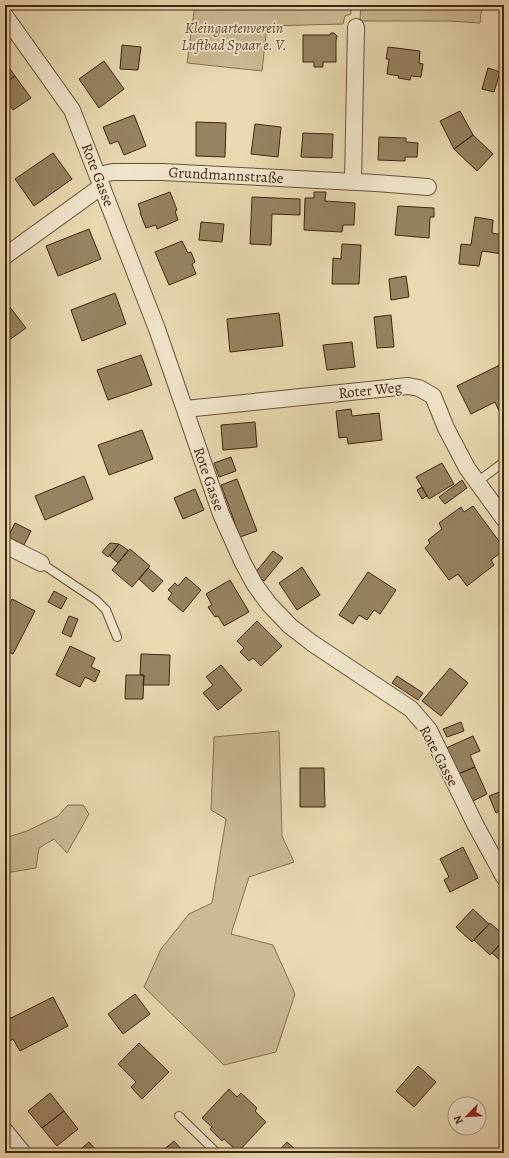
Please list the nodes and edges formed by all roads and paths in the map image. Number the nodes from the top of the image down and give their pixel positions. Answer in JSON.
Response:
{"nodes":[{"id":1,"x":6,"y":19,"type":"edge"},
{"id":2,"x":356,"y":27,"type":"dead end"},
{"id":3,"x":100,"y":180,"type":"junction"},
{"id":4,"x":353,"y":182,"type":"junction"},
{"id":5,"x":428,"y":187,"type":"dead end"},
{"id":6,"x":5,"y":256,"type":"edge"},
{"id":7,"x":185,"y":409,"type":"junction"},
{"id":8,"x":504,"y":462,"type":"edge"},
{"id":9,"x":477,"y":482,"type":"junction"},
{"id":10,"x":504,"y":519,"type":"edge"},
{"id":11,"x":5,"y":545,"type":"edge"},
{"id":12,"x":41,"y":563,"type":"joint"},
{"id":13,"x":117,"y":637,"type":"dead end"},
{"id":14,"x":504,"y":877,"type":"edge"},
{"id":15,"x":179,"y":1116,"type":"dead end"},
{"id":16,"x":5,"y":1131,"type":"edge"},
{"id":17,"x":23,"y":1153,"type":"edge"},
{"id":18,"x":217,"y":1153,"type":"edge"}],
"edges":[{"from":1,"to":3,"type":"street","name":"Rote Gasse"},
{"from":2,"to":4,"type":"street"},
{"from":3,"to":4,"type":"street","name":"Grundmannstraße"},
{"from":3,"to":6,"type":"street","name":"Grundmannstraße"},
{"from":3,"to":7,"type":"street","name":"Rote Gasse"},
{"from":4,"to":5,"type":"street","name":"Grundmannstraße"},
{"from":7,"to":9,"type":"street","name":"Roter Weg"},
{"from":7,"to":14,"type":"street","name":"Rote Gasse"},
{"from":8,"to":9,"type":"lane"},
{"from":9,"to":10,"type":"street","name":"Roter Weg"},
{"from":11,"to":12,"type":"street"},
{"from":12,"to":13,"type":"lane"},
{"from":15,"to":18,"type":"lane"},
{"from":16,"to":17,"type":"street"}]}
